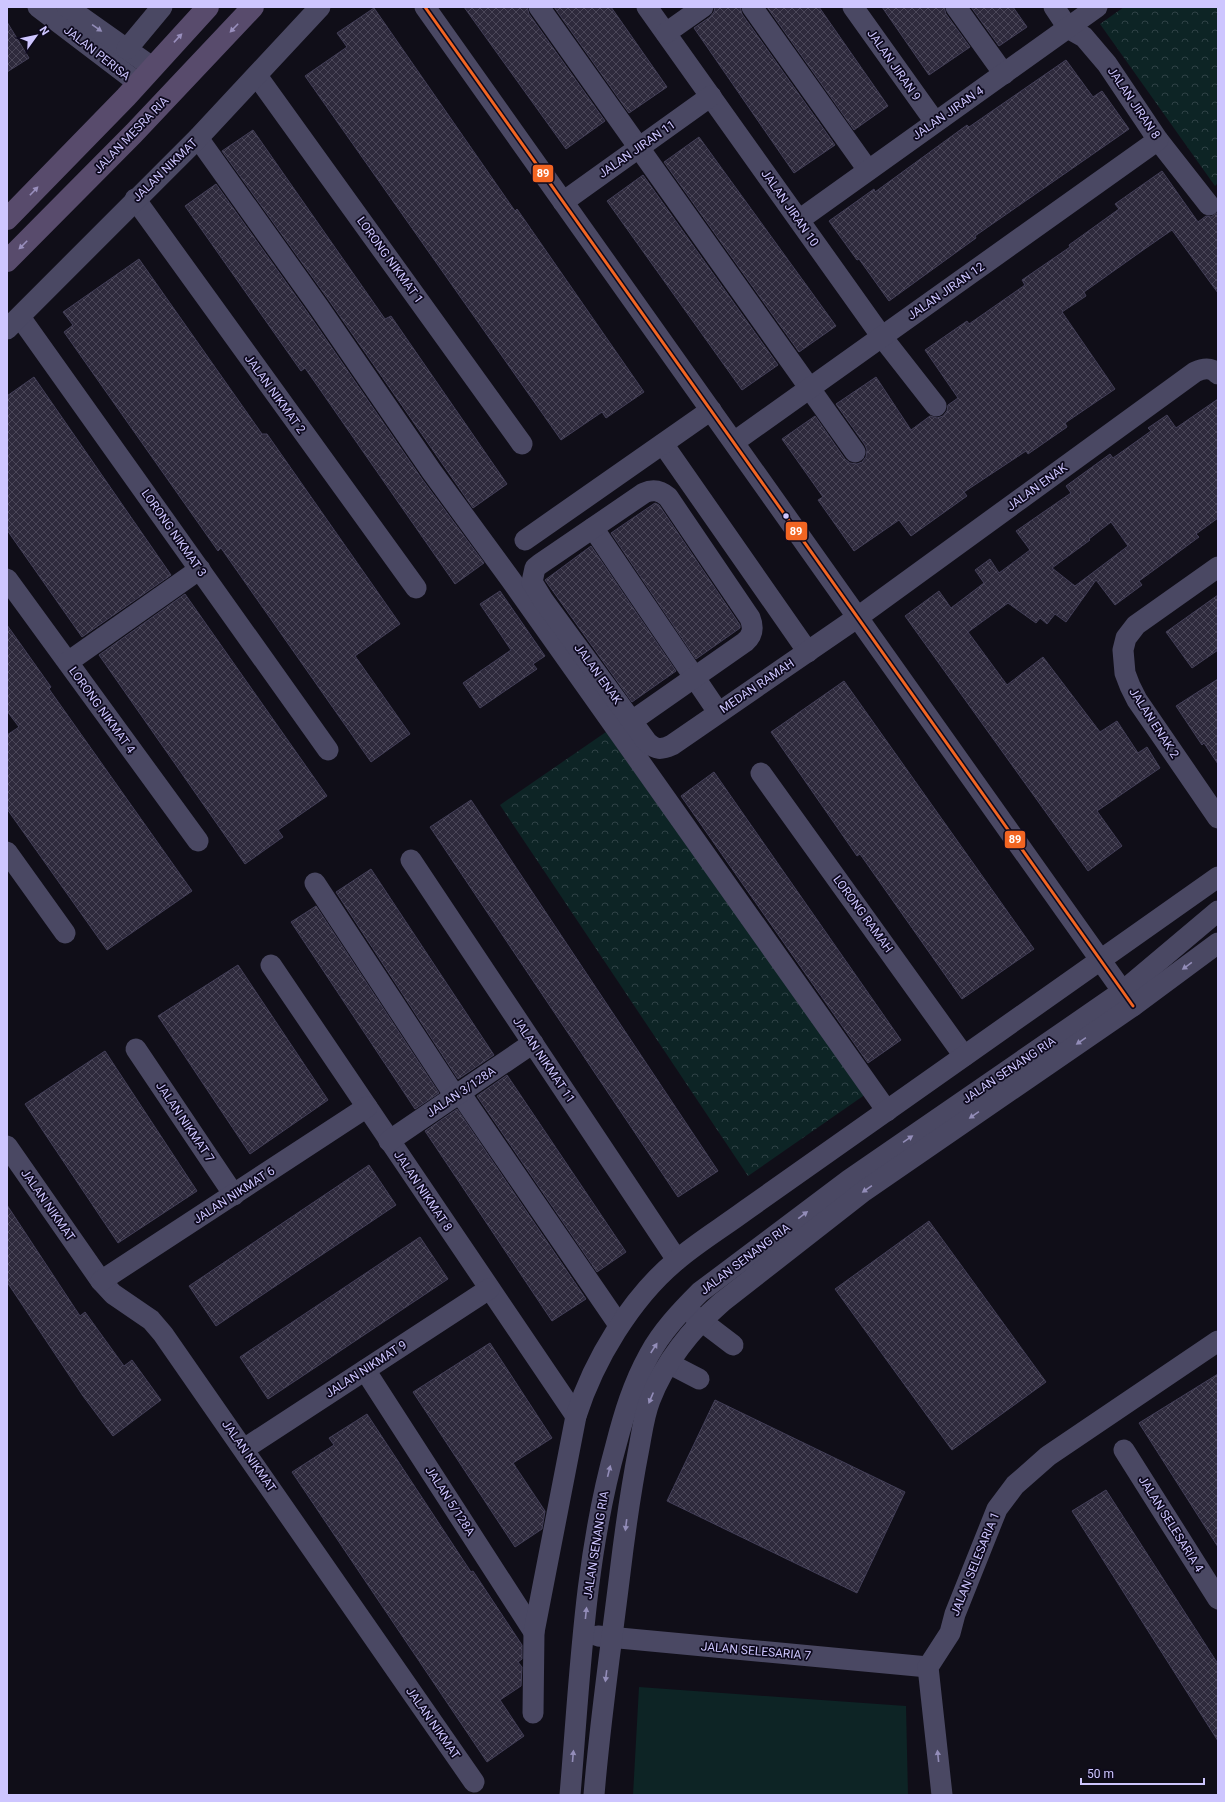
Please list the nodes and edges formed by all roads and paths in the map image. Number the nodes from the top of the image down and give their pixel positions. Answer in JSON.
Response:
{"nodes":[{"id":1,"x":38,"y":7,"type":"edge"},
{"id":2,"x":67,"y":7,"type":"edge"},
{"id":3,"x":208,"y":7,"type":"edge"},
{"id":4,"x":253,"y":7,"type":"edge"},
{"id":5,"x":320,"y":7,"type":"edge"},
{"id":6,"x":425,"y":7,"type":"edge"},
{"id":7,"x":539,"y":7,"type":"edge"},
{"id":8,"x":647,"y":7,"type":"edge"},
{"id":9,"x":703,"y":7,"type":"edge"},
{"id":10,"x":752,"y":7,"type":"edge"},
{"id":11,"x":853,"y":7,"type":"edge"},
{"id":12,"x":956,"y":7,"type":"edge"},
{"id":13,"x":1054,"y":7,"type":"edge"},
{"id":14,"x":1097,"y":7,"type":"edge"},
{"id":15,"x":160,"y":8,"type":"edge"},
{"id":16,"x":1068,"y":28,"type":"junction"},
{"id":17,"x":666,"y":33,"type":"junction"},
{"id":18,"x":127,"y":49,"type":"junction"},
{"id":19,"x":193,"y":70,"type":"junction"},
{"id":20,"x":1004,"y":74,"type":"junction"},
{"id":21,"x":257,"y":76,"type":"junction"},
{"id":22,"x":148,"y":78,"type":"junction"},
{"id":23,"x":711,"y":96,"type":"junction"},
{"id":24,"x":935,"y":122,"type":"junction"},
{"id":25,"x":134,"y":133,"type":"junction"},
{"id":26,"x":198,"y":138,"type":"junction"},
{"id":27,"x":1158,"y":140,"type":"junction"},
{"id":28,"x":639,"y":147,"type":"junction"},
{"id":29,"x":868,"y":170,"type":"junction"},
{"id":30,"x":135,"y":200,"type":"junction"},
{"id":31,"x":563,"y":202,"type":"junction"},
{"id":32,"x":1209,"y":205,"type":"dead end"},
{"id":33,"x":7,"y":219,"type":"edge"},
{"id":34,"x":799,"y":220,"type":"junction"},
{"id":35,"x":7,"y":261,"type":"edge"},
{"id":36,"x":13,"y":323,"type":"edge"},
{"id":37,"x":882,"y":337,"type":"junction"},
{"id":38,"x":1218,"y":374,"type":"edge"},
{"id":39,"x":810,"y":388,"type":"junction"},
{"id":40,"x":936,"y":406,"type":"dead end"},
{"id":41,"x":711,"y":410,"type":"junction"},
{"id":42,"x":734,"y":442,"type":"junction"},
{"id":43,"x":522,"y":444,"type":"dead end"},
{"id":44,"x":663,"y":444,"type":"junction"},
{"id":45,"x":856,"y":452,"type":"dead end"},
{"id":46,"x":593,"y":528,"type":"junction"},
{"id":47,"x":525,"y":540,"type":"dead end"},
{"id":48,"x":1218,"y":567,"type":"edge"},
{"id":49,"x":200,"y":569,"type":"junction"},
{"id":50,"x":7,"y":579,"type":"edge"},
{"id":51,"x":416,"y":588,"type":"dead end"},
{"id":52,"x":858,"y":617,"type":"junction"},
{"id":53,"x":808,"y":652,"type":"junction"},
{"id":54,"x":68,"y":662,"type":"junction"},
{"id":55,"x":695,"y":678,"type":"junction"},
{"id":56,"x":718,"y":712,"type":"junction"},
{"id":57,"x":632,"y":721,"type":"junction"},
{"id":58,"x":653,"y":748,"type":"joint"},
{"id":59,"x":328,"y":750,"type":"dead end"},
{"id":60,"x":761,"y":773,"type":"dead end"},
{"id":61,"x":1218,"y":818,"type":"edge"},
{"id":62,"x":198,"y":841,"type":"dead end"},
{"id":63,"x":7,"y":852,"type":"edge"},
{"id":64,"x":411,"y":860,"type":"dead end"},
{"id":65,"x":1218,"y":877,"type":"edge"},
{"id":66,"x":315,"y":883,"type":"dead end"},
{"id":67,"x":1218,"y":912,"type":"edge"},
{"id":68,"x":66,"y":933,"type":"dead end"},
{"id":69,"x":1218,"y":943,"type":"edge"},
{"id":70,"x":1101,"y":959,"type":"junction"},
{"id":71,"x":271,"y":965,"type":"dead end"},
{"id":72,"x":1128,"y":998,"type":"junction"},
{"id":73,"x":532,"y":1043,"type":"junction"},
{"id":74,"x":136,"y":1049,"type":"dead end"},
{"id":75,"x":964,"y":1056,"type":"junction"},
{"id":76,"x":458,"y":1094,"type":"junction"},
{"id":77,"x":367,"y":1107,"type":"junction"},
{"id":78,"x":887,"y":1111,"type":"junction"},
{"id":79,"x":390,"y":1141,"type":"junction"},
{"id":80,"x":7,"y":1146,"type":"edge"},
{"id":81,"x":234,"y":1195,"type":"junction"},
{"id":82,"x":677,"y":1260,"type":"junction"},
{"id":83,"x":101,"y":1281,"type":"junction"},
{"id":84,"x":489,"y":1289,"type":"junction"},
{"id":85,"x":684,"y":1308,"type":"junction"},
{"id":86,"x":701,"y":1320,"type":"junction"},
{"id":87,"x":619,"y":1326,"type":"junction"},
{"id":88,"x":1218,"y":1342,"type":"edge"},
{"id":89,"x":733,"y":1345,"type":"dead end"},
{"id":90,"x":670,"y":1364,"type":"junction"},
{"id":91,"x":365,"y":1370,"type":"junction"},
{"id":92,"x":699,"y":1379,"type":"dead end"},
{"id":93,"x":576,"y":1416,"type":"junction"},
{"id":94,"x":244,"y":1448,"type":"junction"},
{"id":95,"x":1124,"y":1450,"type":"dead end"},
{"id":96,"x":1218,"y":1599,"type":"edge"},
{"id":97,"x":534,"y":1632,"type":"junction"},
{"id":98,"x":584,"y":1635,"type":"junction"},
{"id":99,"x":611,"y":1637,"type":"junction"},
{"id":100,"x":928,"y":1667,"type":"junction"},
{"id":101,"x":533,"y":1713,"type":"dead end"},
{"id":102,"x":474,"y":1782,"type":"dead end"},
{"id":103,"x":570,"y":1795,"type":"edge"},
{"id":104,"x":594,"y":1795,"type":"edge"},
{"id":105,"x":942,"y":1795,"type":"edge"}],
"edges":[{"from":1,"to":22,"type":"street","name":"JALAN PERISA"},
{"from":2,"to":18,"type":"street","name":"JALAN PERISA","one_way":true},
{"from":22,"to":3,"type":"main road","one_way":true},
{"from":4,"to":19,"type":"main road","name":"JALAN MESRA RIA","one_way":true},
{"from":5,"to":21,"type":"street","name":"JALAN NIKMAT"},
{"from":6,"to":31,"type":"street"},
{"from":7,"to":28,"type":"street"},
{"from":8,"to":17,"type":"street","name":"JALAN JIRAN 10"},
{"from":9,"to":17,"type":"street"},
{"from":10,"to":29,"type":"street"},
{"from":11,"to":24,"type":"street","name":"JALAN JIRAN 9"},
{"from":12,"to":20,"type":"street"},
{"from":13,"to":16,"type":"street","name":"JALAN JIRAN 8"},
{"from":14,"to":16,"type":"street","name":"JALAN JIRAN 4"},
{"from":15,"to":18,"type":"street"},
{"from":16,"to":20,"type":"street","name":"JALAN JIRAN 4"},
{"from":16,"to":27,"type":"street","name":"JALAN JIRAN 8"},
{"from":17,"to":23,"type":"street","name":"JALAN JIRAN 10"},
{"from":18,"to":22,"type":"street","name":"JALAN PERISA"},
{"from":19,"to":22,"type":"main road"},
{"from":19,"to":25,"type":"main road","name":"JALAN MESRA RIA"},
{"from":20,"to":24,"type":"street","name":"JALAN JIRAN 4"},
{"from":21,"to":26,"type":"street","name":"JALAN NIKMAT"},
{"from":21,"to":43,"type":"street","name":"LORONG NIKMAT 1"},
{"from":22,"to":25,"type":"main road"},
{"from":33,"to":22,"type":"main road","one_way":true},
{"from":23,"to":28,"type":"street","name":"JALAN JIRAN 11"},
{"from":23,"to":34,"type":"street","name":"JALAN JIRAN 10"},
{"from":24,"to":29,"type":"street","name":"JALAN JIRAN 4"},
{"from":25,"to":35,"type":"main road","name":"JALAN MESRA RIA","one_way":true},
{"from":26,"to":30,"type":"street","name":"JALAN NIKMAT"},
{"from":26,"to":78,"type":"street"},
{"from":27,"to":32,"type":"street","name":"JALAN JIRAN 8"},
{"from":27,"to":37,"type":"street","name":"JALAN JIRAN 12"},
{"from":28,"to":31,"type":"street","name":"JALAN JIRAN 11"},
{"from":28,"to":39,"type":"street"},
{"from":29,"to":34,"type":"street","name":"JALAN JIRAN 4"},
{"from":30,"to":36,"type":"street","name":"JALAN NIKMAT"},
{"from":30,"to":51,"type":"street","name":"JALAN NIKMAT 2"},
{"from":31,"to":41,"type":"street"},
{"from":34,"to":37,"type":"street","name":"JALAN JIRAN 10"},
{"from":36,"to":49,"type":"street","name":"LORONG NIKMAT 3"},
{"from":37,"to":39,"type":"street","name":"JALAN JIRAN 12"},
{"from":37,"to":40,"type":"street","name":"JALAN JIRAN 10"},
{"from":38,"to":52,"type":"street","name":"JALAN ENAK"},
{"from":39,"to":42,"type":"street","name":"JALAN JIRAN 12"},
{"from":39,"to":45,"type":"street"},
{"from":41,"to":42,"type":"street"},
{"from":41,"to":44,"type":"street"},
{"from":42,"to":52,"type":"street"},
{"from":44,"to":47,"type":"street"},
{"from":44,"to":53,"type":"street"},
{"from":46,"to":55,"type":"street"},
{"from":46,"to":55,"type":"street","name":"JALAN ENAK"},
{"from":46,"to":57,"type":"street","name":"JALAN ENAK"},
{"from":48,"to":61,"type":"street","name":"JALAN ENAK 2"},
{"from":49,"to":54,"type":"street"},
{"from":49,"to":59,"type":"street","name":"LORONG NIKMAT 3"},
{"from":50,"to":54,"type":"street","name":"LORONG NIKMAT 4"},
{"from":52,"to":53,"type":"street","name":"MEDAN RAMAH"},
{"from":52,"to":70,"type":"street"},
{"from":53,"to":56,"type":"street","name":"MEDAN RAMAH"},
{"from":54,"to":62,"type":"street","name":"LORONG NIKMAT 4"},
{"from":55,"to":56,"type":"street"},
{"from":55,"to":57,"type":"street"},
{"from":56,"to":58,"type":"street","name":"MEDAN RAMAH"},
{"from":57,"to":58,"type":"street","name":"JALAN ENAK"},
{"from":60,"to":75,"type":"street","name":"LORONG RAMAH"},
{"from":63,"to":68,"type":"street"},
{"from":64,"to":73,"type":"street","name":"JALAN NIKMAT 11"},
{"from":65,"to":70,"type":"street"},
{"from":66,"to":76,"type":"street"},
{"from":67,"to":72,"type":"street","name":"JALAN SENANG RIA"},
{"from":69,"to":72,"type":"street","name":"JALAN SENANG RIA","one_way":true},
{"from":70,"to":72,"type":"street"},
{"from":70,"to":75,"type":"street"},
{"from":71,"to":77,"type":"street","name":"JALAN NIKMAT 8"},
{"from":85,"to":72,"type":"street","name":"JALAN SENANG RIA","one_way":true},
{"from":72,"to":86,"type":"street","name":"JALAN SENANG RIA","one_way":true},
{"from":73,"to":76,"type":"street","name":"JALAN 3/128A"},
{"from":73,"to":82,"type":"street","name":"JALAN NIKMAT 11"},
{"from":74,"to":81,"type":"street","name":"JALAN NIKMAT 7"},
{"from":75,"to":78,"type":"street"},
{"from":76,"to":79,"type":"street","name":"JALAN 3/128A"},
{"from":76,"to":87,"type":"street"},
{"from":77,"to":79,"type":"street","name":"JALAN NIKMAT 8"},
{"from":77,"to":81,"type":"street","name":"JALAN NIKMAT 6"},
{"from":78,"to":82,"type":"street"},
{"from":79,"to":84,"type":"street","name":"JALAN NIKMAT 8"},
{"from":80,"to":83,"type":"street","name":"JALAN NIKMAT"},
{"from":81,"to":83,"type":"street","name":"JALAN NIKMAT 6"},
{"from":82,"to":87,"type":"street"},
{"from":83,"to":94,"type":"street","name":"JALAN NIKMAT"},
{"from":84,"to":91,"type":"street","name":"JALAN NIKMAT 9"},
{"from":84,"to":93,"type":"street","name":"JALAN NIKMAT 8"},
{"from":85,"to":86,"type":"street"},
{"from":98,"to":85,"type":"street","name":"JALAN SENANG RIA","one_way":true},
{"from":86,"to":89,"type":"street"},
{"from":86,"to":90,"type":"street","name":"JALAN SENANG RIA"},
{"from":87,"to":93,"type":"street"},
{"from":88,"to":100,"type":"street","name":"JALAN SELESARIA 1"},
{"from":90,"to":92,"type":"street"},
{"from":90,"to":99,"type":"street","name":"JALAN SENANG RIA","one_way":true},
{"from":91,"to":94,"type":"street","name":"JALAN NIKMAT 9"},
{"from":91,"to":97,"type":"street","name":"JALAN 5/128A"},
{"from":93,"to":97,"type":"street"},
{"from":94,"to":102,"type":"street","name":"JALAN NIKMAT"},
{"from":95,"to":96,"type":"street","name":"JALAN SELESARIA 4"},
{"from":97,"to":101,"type":"street"},
{"from":98,"to":99,"type":"street","name":"JALAN SELESARIA 7"},
{"from":103,"to":98,"type":"street","name":"JALAN SENANG RIA","one_way":true},
{"from":99,"to":100,"type":"street","name":"JALAN SELESARIA 7"},
{"from":99,"to":104,"type":"street","name":"JALAN SENANG RIA","one_way":true},
{"from":105,"to":100,"type":"street","one_way":true}]}
